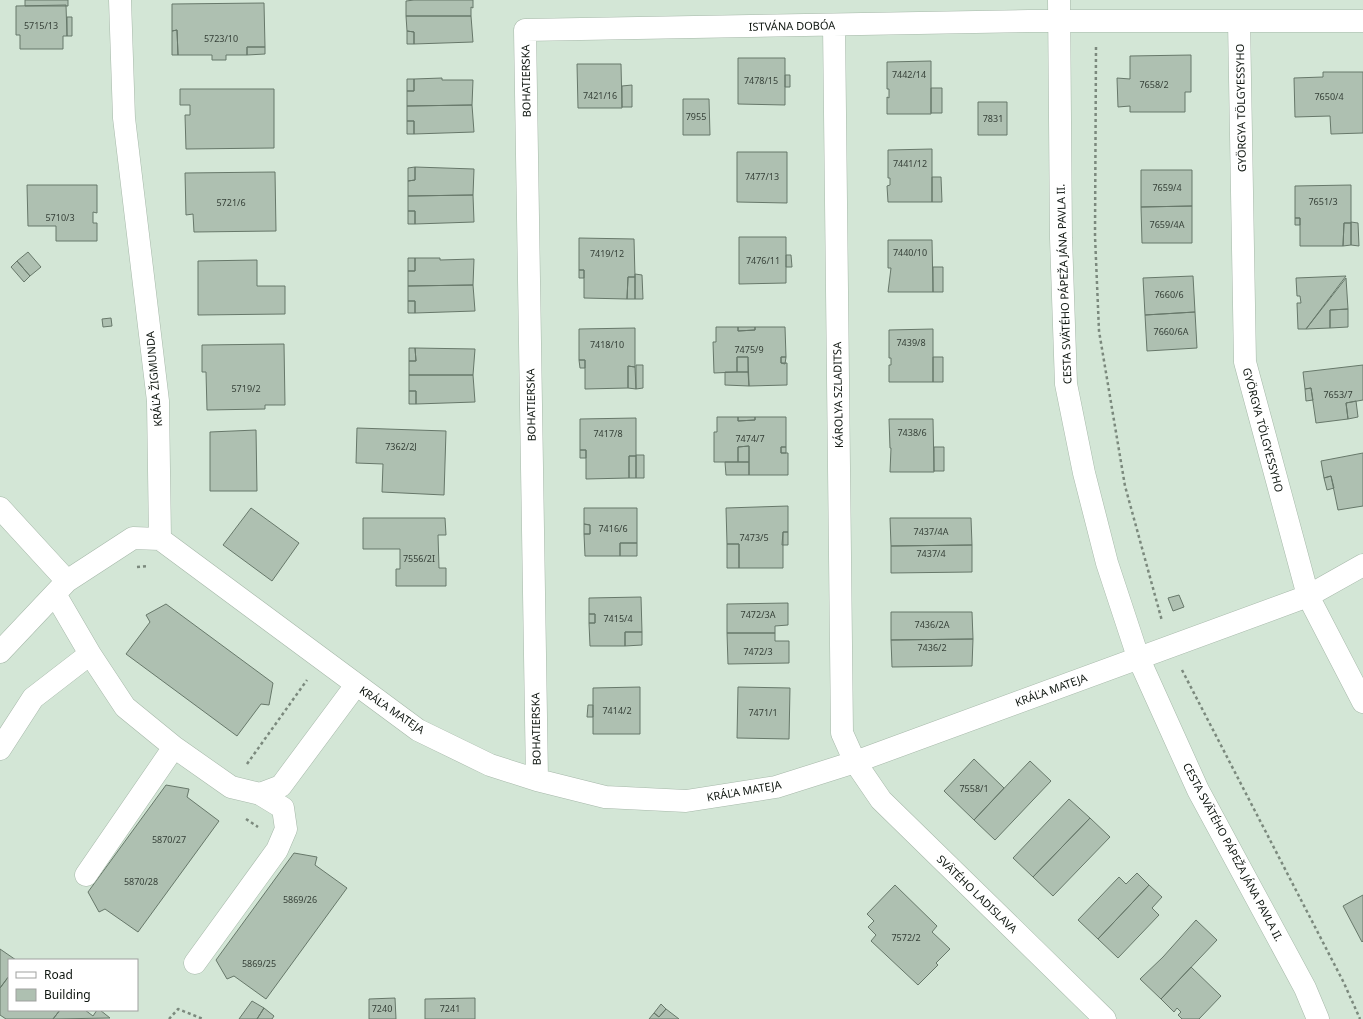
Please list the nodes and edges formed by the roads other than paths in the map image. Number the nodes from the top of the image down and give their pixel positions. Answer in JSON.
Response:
{"nodes":[{"id":1,"x":120,"y":0,"type":"edge"},
{"id":2,"x":1059,"y":11,"type":"edge"},
{"id":3,"x":1239,"y":21,"type":"junction"},
{"id":4,"x":1363,"y":21,"type":"edge"},
{"id":5,"x":834,"y":25,"type":"junction"},
{"id":6,"x":525,"y":30,"type":"joint"},
{"id":7,"x":0,"y":508,"type":"edge"},
{"id":8,"x":160,"y":539,"type":"junction"},
{"id":9,"x":1363,"y":565,"type":"edge"},
{"id":10,"x":61,"y":588,"type":"junction"},
{"id":11,"x":1308,"y":596,"type":"junction"},
{"id":12,"x":0,"y":652,"type":"edge"},
{"id":13,"x":90,"y":654,"type":"junction"},
{"id":14,"x":1138,"y":658,"type":"junction"},
{"id":15,"x":356,"y":685,"type":"junction"},
{"id":16,"x":1363,"y":702,"type":"edge"},
{"id":17,"x":174,"y":747,"type":"junction"},
{"id":18,"x":0,"y":749,"type":"edge"},
{"id":19,"x":855,"y":762,"type":"junction"},
{"id":20,"x":537,"y":780,"type":"junction"},
{"id":21,"x":260,"y":794,"type":"junction"},
{"id":22,"x":86,"y":875,"type":"dead end"},
{"id":23,"x":195,"y":963,"type":"dead end"},
{"id":24,"x":1105,"y":1019,"type":"edge"},
{"id":25,"x":1318,"y":1019,"type":"edge"}],
"edges":[{"from":1,"to":8,"type":"street","name":"KRÁĽA ŽIGMUNDA"},
{"from":2,"to":3,"type":"street","name":"ISTVÁNA DOBÓA"},
{"from":2,"to":5,"type":"street","name":"ISTVÁNA DOBÓA"},
{"from":2,"to":14,"type":"street","name":"CESTA SVÄTÉHO PÁPEŽA JÁNA PAVLA II."},
{"from":3,"to":4,"type":"street","name":"ISTVÁNA DOBÓA"},
{"from":3,"to":11,"type":"street","name":"GYÖRGYA TÖLGYESSYHO"},
{"from":5,"to":6,"type":"street","name":"ISTVÁNA DOBÓA"},
{"from":5,"to":19,"type":"street","name":"KÁROLYA SZLADITSA"},
{"from":6,"to":20,"type":"street","name":"BOHATIERSKA"},
{"from":7,"to":10,"type":"street"},
{"from":8,"to":10,"type":"street"},
{"from":8,"to":15,"type":"street"},
{"from":9,"to":11,"type":"street","name":"KRÁĽA MATEJA"},
{"from":10,"to":12,"type":"street"},
{"from":10,"to":13,"type":"street"},
{"from":11,"to":14,"type":"street","name":"KRÁĽA MATEJA"},
{"from":11,"to":16,"type":"street","name":"GYÖRGYA TÖLGYESSYHO"},
{"from":13,"to":17,"type":"street"},
{"from":13,"to":18,"type":"street"},
{"from":14,"to":19,"type":"street","name":"KRÁĽA MATEJA"},
{"from":14,"to":25,"type":"street","name":"CESTA SVÄTÉHO PÁPEŽA JÁNA PAVLA II."},
{"from":15,"to":20,"type":"street","name":"KRÁĽA MATEJA"},
{"from":15,"to":21,"type":"street"},
{"from":17,"to":21,"type":"street"},
{"from":17,"to":22,"type":"street"},
{"from":19,"to":20,"type":"street","name":"KRÁĽA MATEJA"},
{"from":19,"to":24,"type":"street","name":"SVÄTÉHO LADISLAVA"},
{"from":21,"to":23,"type":"street"}]}
